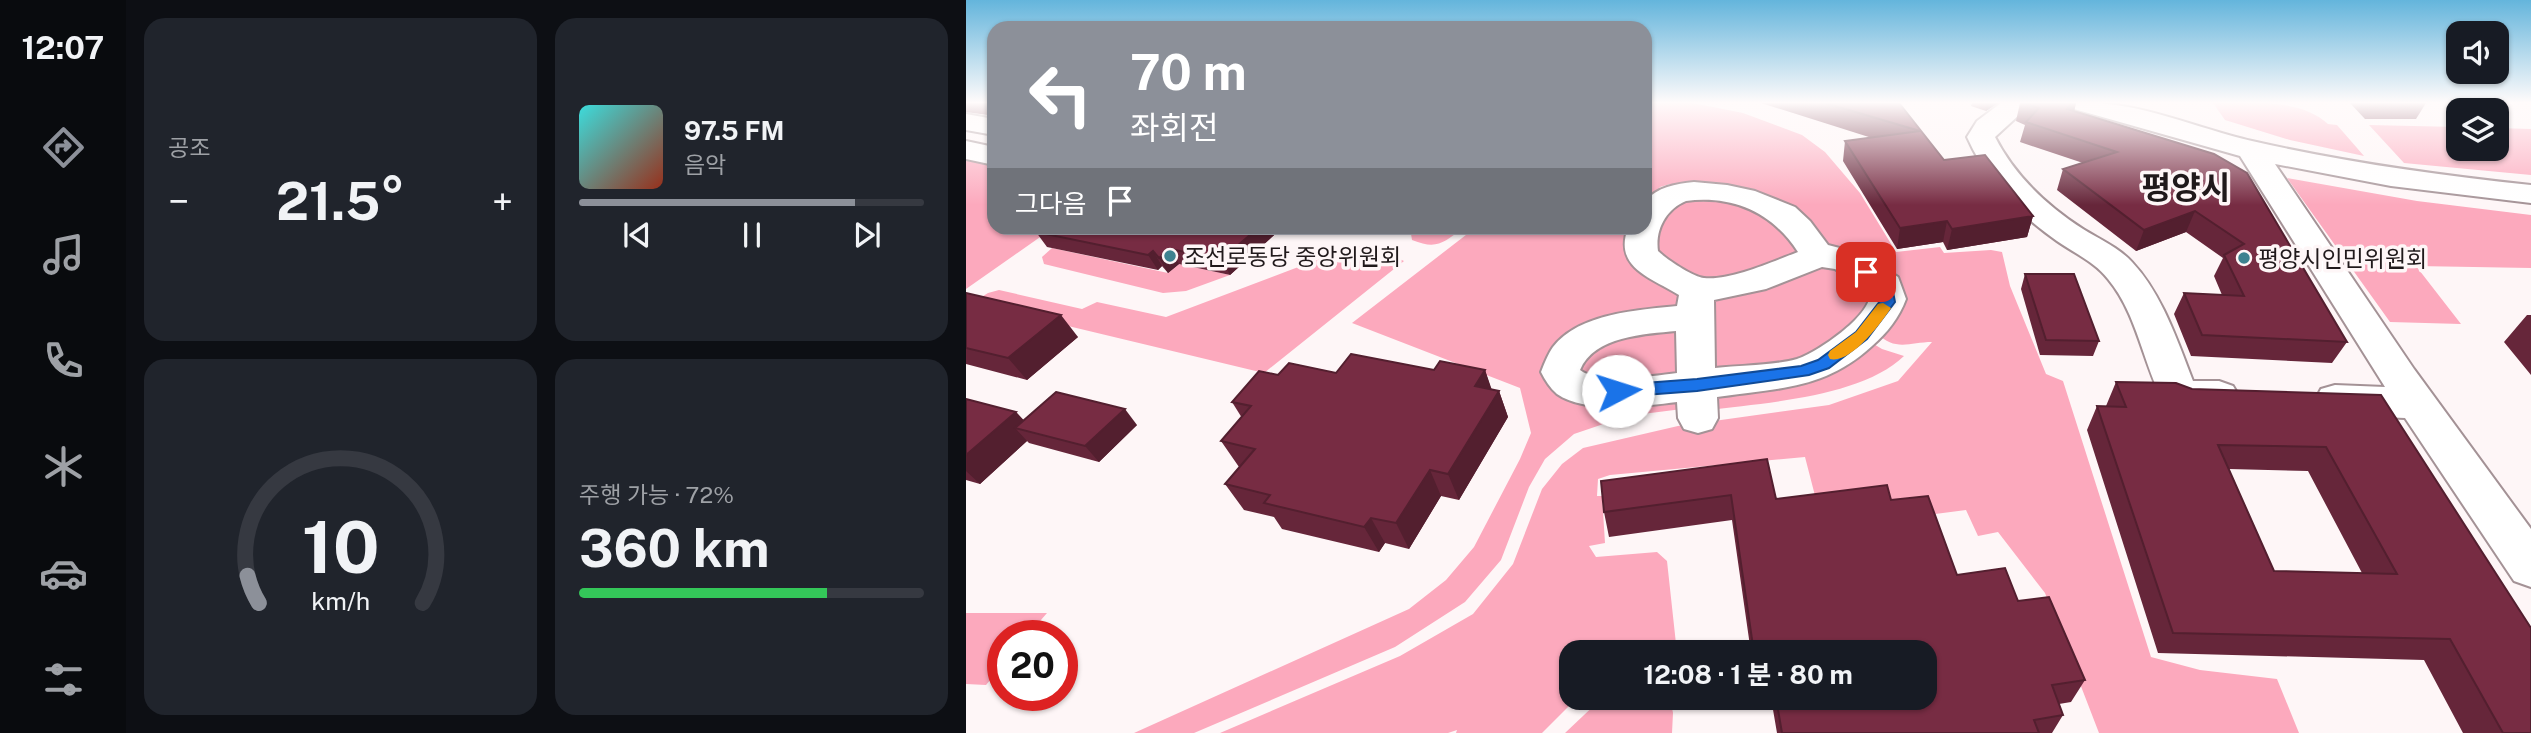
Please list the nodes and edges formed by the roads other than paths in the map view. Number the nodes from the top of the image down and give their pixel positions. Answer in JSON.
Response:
{"nodes":[{"id":1,"x":1981,"y":137,"type":"edge"},
{"id":2,"x":2207,"y":137,"type":"edge"},
{"id":3,"x":2227,"y":137,"type":"edge"},
{"id":4,"x":2235,"y":145,"type":"junction"},
{"id":5,"x":966,"y":150,"type":"edge"},
{"id":6,"x":987,"y":154,"type":"edge"},
{"id":7,"x":2531,"y":194,"type":"edge"},
{"id":8,"x":1652,"y":212,"type":"edge"},
{"id":9,"x":1641,"y":235,"type":"edge"},
{"id":10,"x":1818,"y":256,"type":"junction"},
{"id":11,"x":1695,"y":304,"type":"junction"},
{"id":12,"x":2407,"y":391,"type":"junction"},
{"id":13,"x":2248,"y":397,"type":"edge"},
{"id":14,"x":2304,"y":399,"type":"edge"},
{"id":15,"x":1698,"y":402,"type":"junction"},
{"id":16,"x":2531,"y":566,"type":"edge"}],
"edges":[{"from":1,"to":13,"type":"street"},
{"from":2,"to":4,"type":"street"},
{"from":3,"to":4,"type":"street"},
{"from":4,"to":7,"type":"street"},
{"from":4,"to":12,"type":"street"},
{"from":5,"to":6,"type":"street"},
{"from":8,"to":10,"type":"street"},
{"from":9,"to":11,"type":"street"},
{"from":10,"to":11,"type":"street"},
{"from":10,"to":15,"type":"street"},
{"from":11,"to":15,"type":"street"},
{"from":11,"to":15,"type":"street"},
{"from":12,"to":14,"type":"street"},
{"from":12,"to":16,"type":"street"}]}
